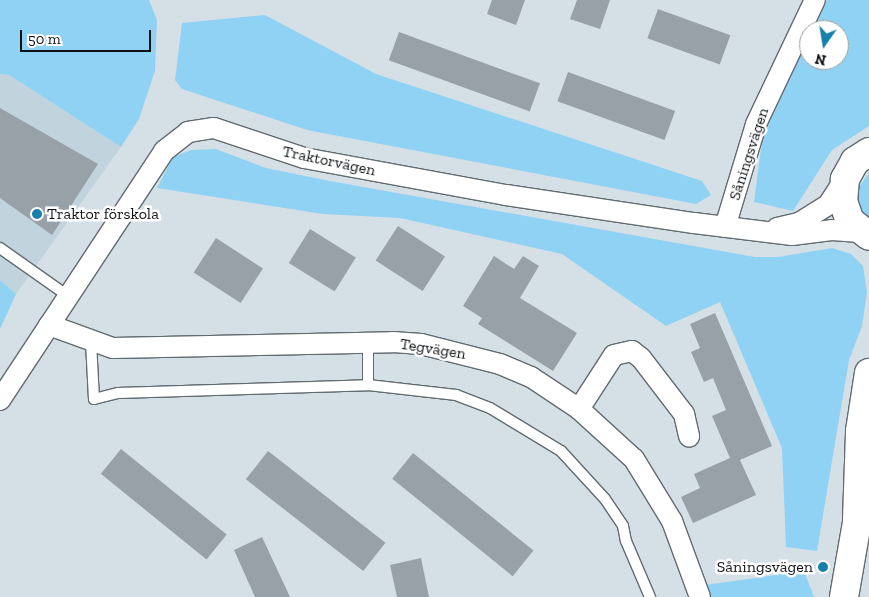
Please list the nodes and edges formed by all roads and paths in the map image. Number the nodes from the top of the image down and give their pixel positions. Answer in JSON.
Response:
{"nodes":[{"id":1,"x":815,"y":0,"type":"edge"},
{"id":2,"x":869,"y":152,"type":"edge"},
{"id":3,"x":845,"y":178,"type":"junction"},
{"id":4,"x":726,"y":227,"type":"junction"},
{"id":5,"x":767,"y":231,"type":"junction"},
{"id":6,"x":866,"y":234,"type":"edge"},
{"id":7,"x":0,"y":248,"type":"edge"},
{"id":8,"x":68,"y":296,"type":"junction"},
{"id":9,"x":49,"y":325,"type":"junction"},
{"id":10,"x":91,"y":342,"type":"junction"},
{"id":11,"x":368,"y":343,"type":"junction"},
{"id":12,"x":869,"y":373,"type":"edge"},
{"id":13,"x":368,"y":385,"type":"junction"},
{"id":14,"x":0,"y":400,"type":"edge"},
{"id":15,"x":579,"y":409,"type":"junction"},
{"id":16,"x":689,"y":436,"type":"dead end"},
{"id":17,"x":869,"y":470,"type":"edge"},
{"id":18,"x":857,"y":518,"type":"junction"},
{"id":19,"x":650,"y":597,"type":"edge"},
{"id":20,"x":700,"y":597,"type":"edge"},
{"id":21,"x":844,"y":597,"type":"edge"}],
"edges":[{"from":1,"to":4,"type":"street","name":"Såningsvägen"},
{"from":2,"to":3,"type":"main road"},
{"from":3,"to":5,"type":"street","name":"Traktorvägen"},
{"from":3,"to":6,"type":"main road"},
{"from":4,"to":5,"type":"street","name":"Traktorvägen"},
{"from":4,"to":8,"type":"street","name":"Traktorvägen"},
{"from":5,"to":6,"type":"street","name":"Traktorvägen"},
{"from":7,"to":8,"type":"lane"},
{"from":8,"to":9,"type":"street","name":"Traktorvägen"},
{"from":9,"to":10,"type":"street","name":"Tegvägen"},
{"from":9,"to":14,"type":"street","name":"Traktorvägen"},
{"from":10,"to":11,"type":"street","name":"Tegvägen"},
{"from":10,"to":13,"type":"lane"},
{"from":11,"to":13,"type":"lane"},
{"from":11,"to":15,"type":"street","name":"Tegvägen"},
{"from":12,"to":18,"type":"main road"},
{"from":13,"to":19,"type":"lane"},
{"from":15,"to":16,"type":"street"},
{"from":15,"to":20,"type":"street","name":"Tegvägen"},
{"from":17,"to":18,"type":"main road"},
{"from":18,"to":21,"type":"main road"}]}
